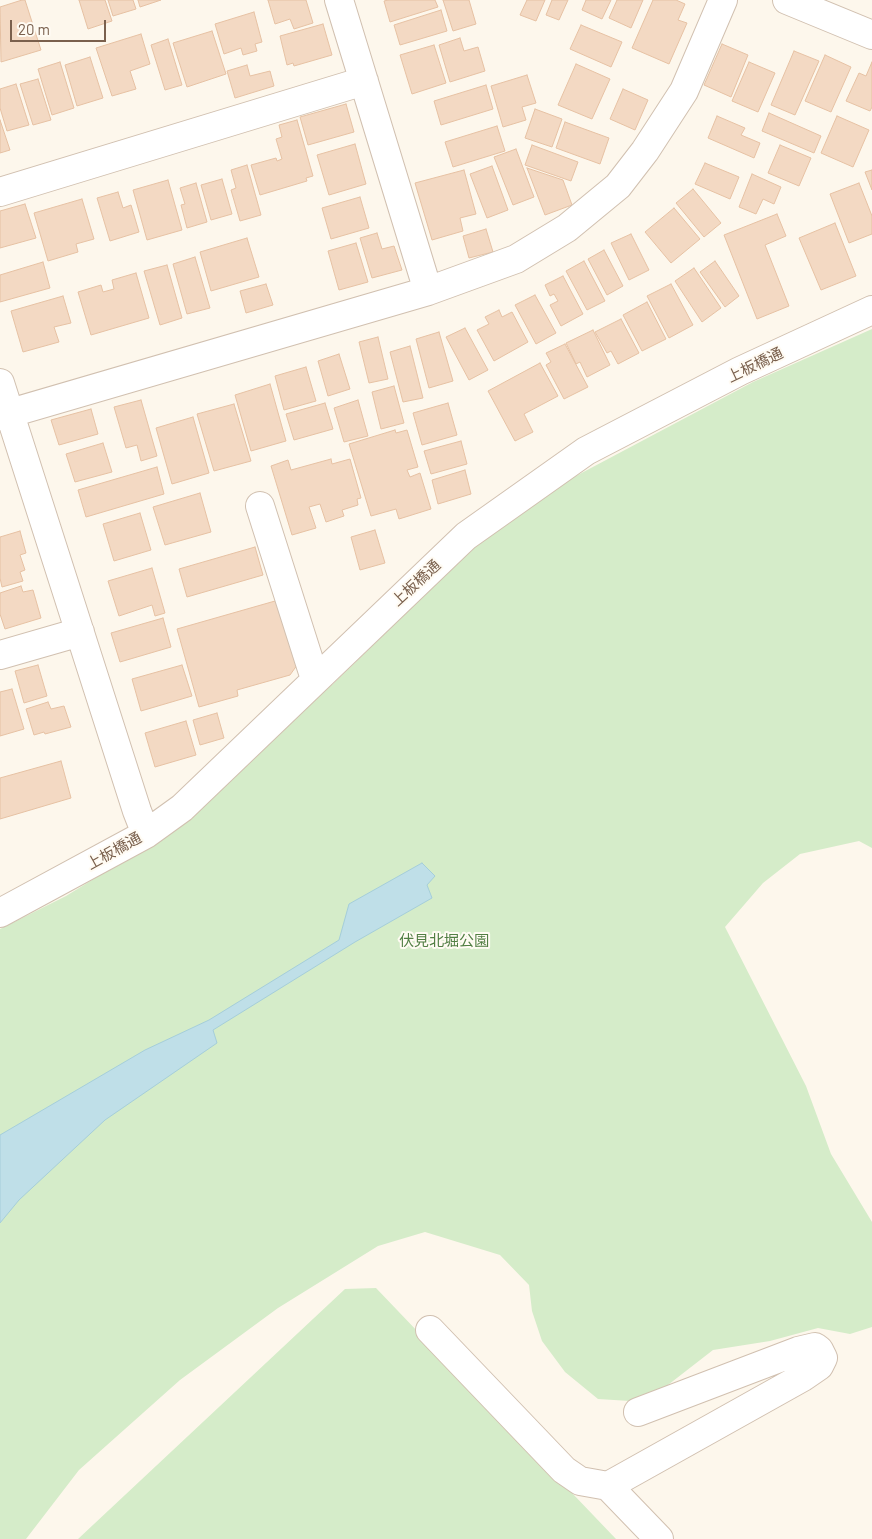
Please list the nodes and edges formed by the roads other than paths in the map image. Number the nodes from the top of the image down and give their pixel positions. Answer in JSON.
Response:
{"nodes":[{"id":1,"x":339,"y":0,"type":"edge"},
{"id":2,"x":723,"y":0,"type":"edge"},
{"id":3,"x":787,"y":0,"type":"edge"},
{"id":4,"x":872,"y":35,"type":"edge"},
{"id":5,"x":364,"y":81,"type":"junction"},
{"id":6,"x":0,"y":192,"type":"edge"},
{"id":7,"x":428,"y":291,"type":"junction"},
{"id":8,"x":872,"y":310,"type":"edge"},
{"id":9,"x":0,"y":383,"type":"edge"},
{"id":10,"x":4,"y":415,"type":"edge"},
{"id":11,"x":260,"y":506,"type":"dead end"},
{"id":12,"x":80,"y":632,"type":"junction"},
{"id":13,"x":0,"y":655,"type":"edge"},
{"id":14,"x":315,"y":679,"type":"junction"},
{"id":15,"x":146,"y":834,"type":"junction"},
{"id":16,"x":0,"y":913,"type":"edge"},
{"id":17,"x":430,"y":1330,"type":"dead end"},
{"id":18,"x":638,"y":1412,"type":"dead end"},
{"id":19,"x":608,"y":1486,"type":"junction"},
{"id":20,"x":660,"y":1539,"type":"edge"}],
"edges":[{"from":1,"to":5,"type":"street"},
{"from":2,"to":7,"type":"street"},
{"from":3,"to":4,"type":"street"},
{"from":5,"to":6,"type":"street"},
{"from":5,"to":7,"type":"street"},
{"from":7,"to":10,"type":"street"},
{"from":8,"to":14,"type":"street","name":"上板橋通"},
{"from":9,"to":10,"type":"street"},
{"from":10,"to":12,"type":"street"},
{"from":11,"to":14,"type":"street"},
{"from":12,"to":13,"type":"street"},
{"from":12,"to":15,"type":"street"},
{"from":14,"to":15,"type":"street","name":"上板橋通"},
{"from":15,"to":16,"type":"street","name":"上板橋通"},
{"from":17,"to":19,"type":"street"},
{"from":18,"to":19,"type":"street"},
{"from":19,"to":20,"type":"street"}]}
